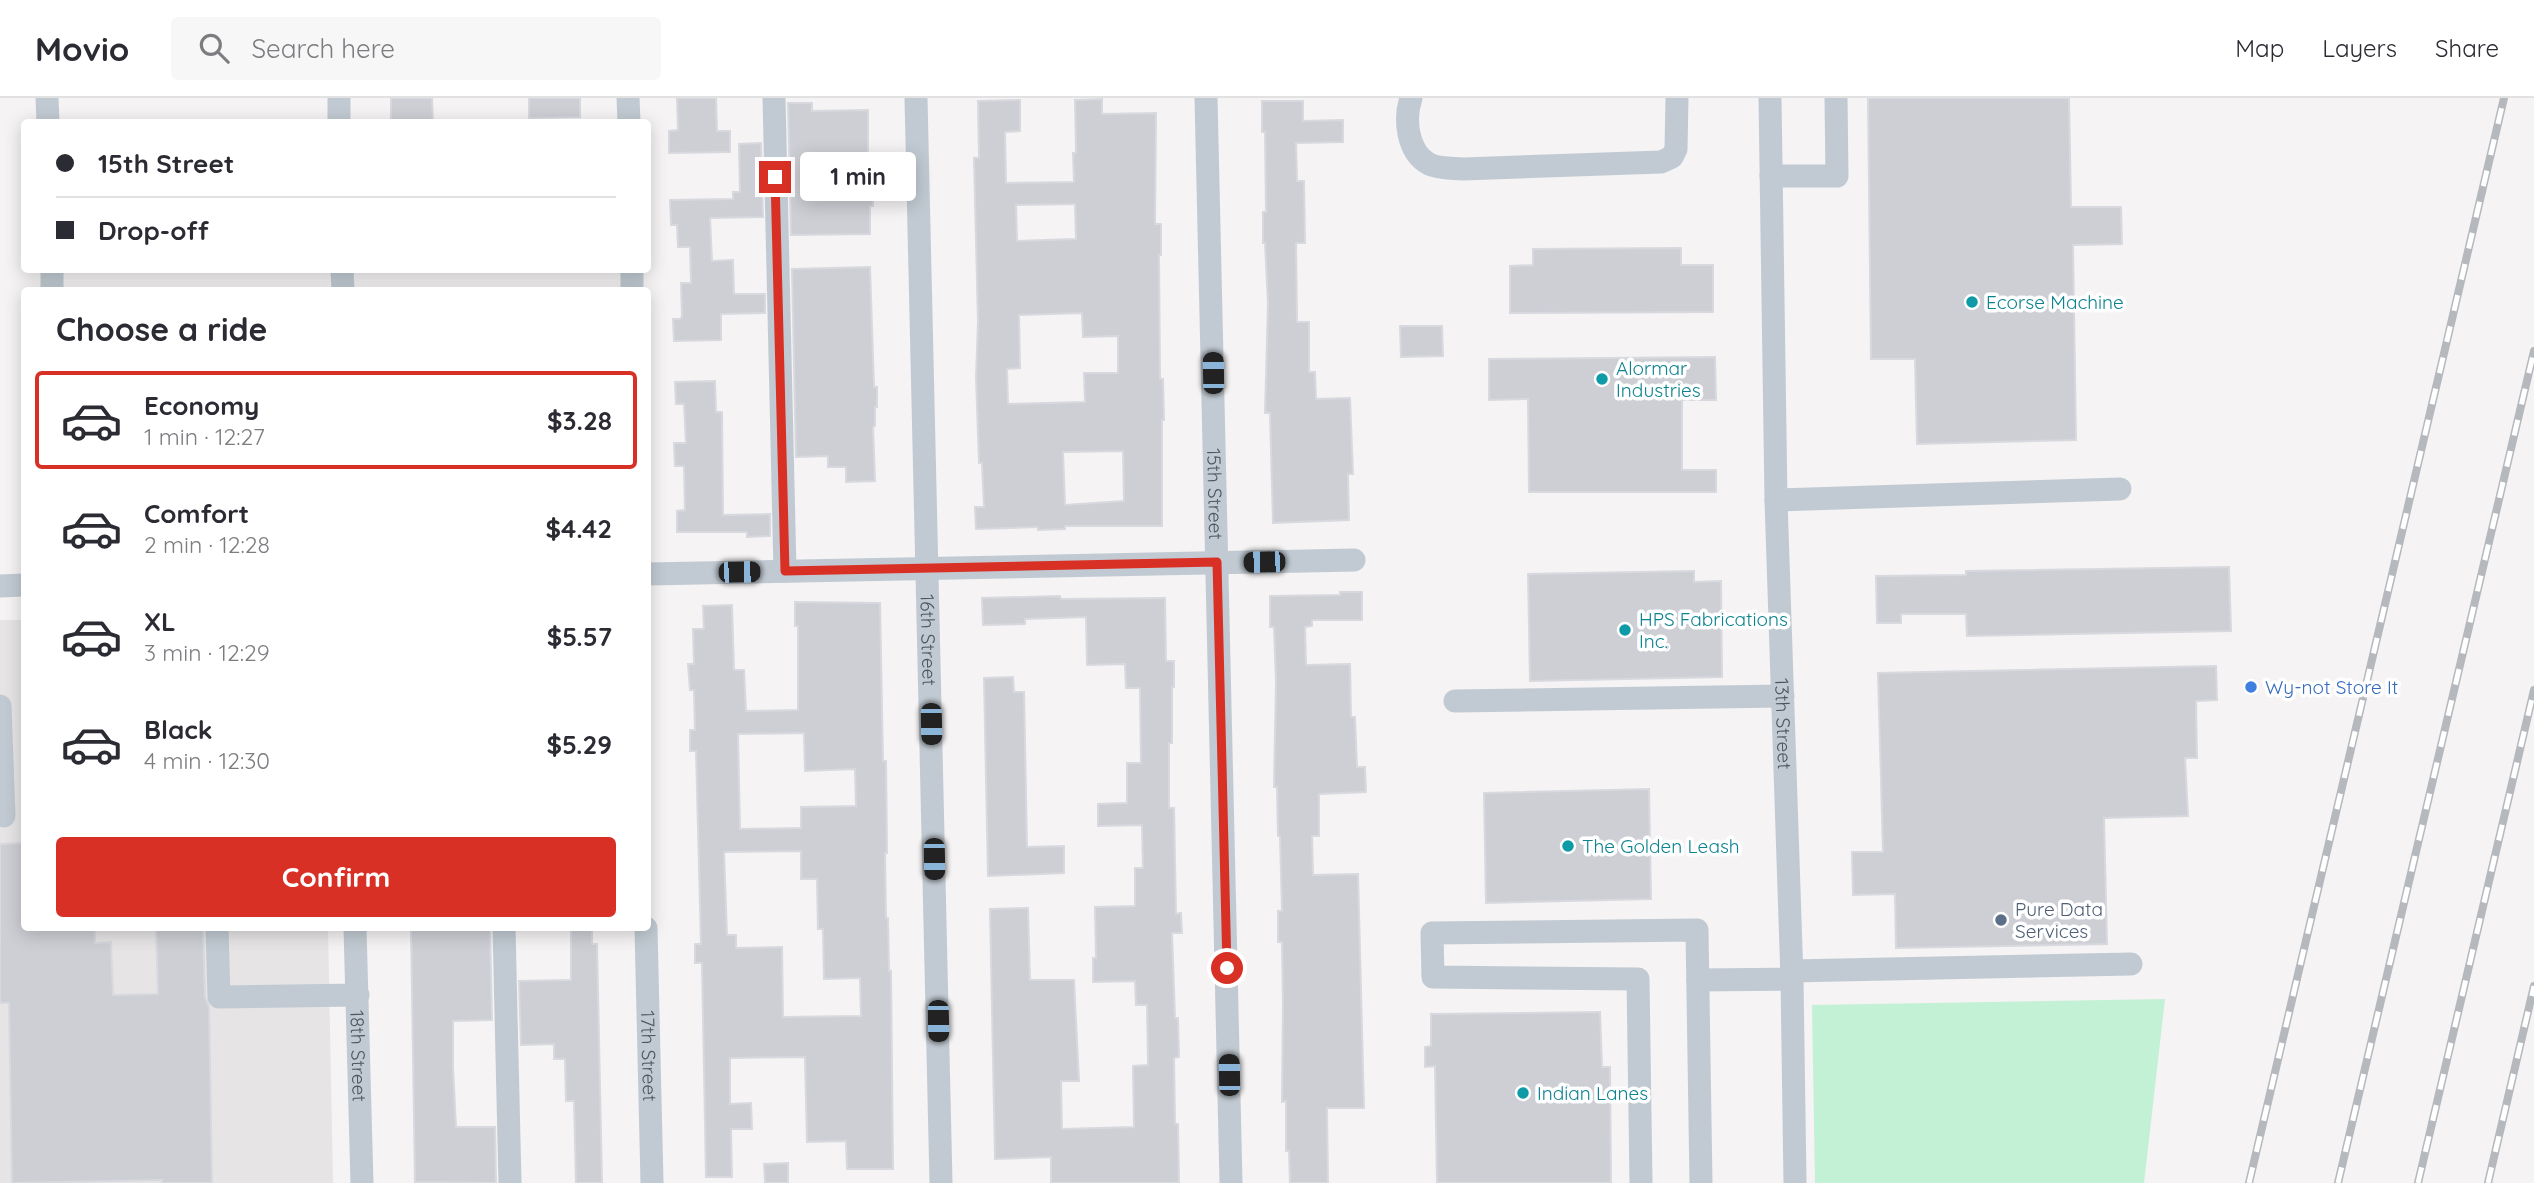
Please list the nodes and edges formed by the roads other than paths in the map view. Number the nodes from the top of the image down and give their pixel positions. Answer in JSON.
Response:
{"nodes":[{"id":1,"x":47,"y":98,"type":"edge"},
{"id":2,"x":339,"y":98,"type":"edge"},
{"id":3,"x":628,"y":98,"type":"edge"},
{"id":4,"x":774,"y":98,"type":"edge"},
{"id":5,"x":916,"y":98,"type":"edge"},
{"id":6,"x":1206,"y":98,"type":"edge"},
{"id":7,"x":1411,"y":98,"type":"edge"},
{"id":8,"x":1677,"y":98,"type":"edge"},
{"id":9,"x":1770,"y":98,"type":"edge"},
{"id":10,"x":1836,"y":98,"type":"edge"},
{"id":11,"x":48,"y":119,"type":"edge"},
{"id":12,"x":339,"y":119,"type":"edge"},
{"id":13,"x":629,"y":119,"type":"edge"},
{"id":14,"x":1771,"y":176,"type":"junction"},
{"id":15,"x":2120,"y":489,"type":"dead end"},
{"id":16,"x":1776,"y":500,"type":"junction"},
{"id":17,"x":1354,"y":560,"type":"dead end"},
{"id":18,"x":1217,"y":562,"type":"junction"},
{"id":19,"x":927,"y":568,"type":"junction"},
{"id":20,"x":785,"y":571,"type":"junction"},
{"id":21,"x":651,"y":574,"type":"edge"},
{"id":22,"x":21,"y":585,"type":"edge"},
{"id":23,"x":0,"y":586,"type":"edge"},
{"id":24,"x":1783,"y":696,"type":"junction"},
{"id":25,"x":1455,"y":701,"type":"dead end"},
{"id":26,"x":0,"y":706,"type":"edge"},
{"id":27,"x":4,"y":817,"type":"dead end"},
{"id":28,"x":217,"y":931,"type":"edge"},
{"id":29,"x":355,"y":931,"type":"edge"},
{"id":30,"x":504,"y":931,"type":"edge"},
{"id":31,"x":646,"y":931,"type":"edge"},
{"id":32,"x":2131,"y":964,"type":"dead end"},
{"id":33,"x":1791,"y":975,"type":"junction"},
{"id":34,"x":1698,"y":980,"type":"junction"},
{"id":35,"x":358,"y":995,"type":"junction"},
{"id":36,"x":362,"y":1183,"type":"edge"},
{"id":37,"x":510,"y":1183,"type":"edge"},
{"id":38,"x":652,"y":1183,"type":"edge"},
{"id":39,"x":941,"y":1183,"type":"edge"},
{"id":40,"x":1231,"y":1183,"type":"edge"},
{"id":41,"x":1641,"y":1183,"type":"edge"},
{"id":42,"x":1701,"y":1183,"type":"edge"},
{"id":43,"x":1795,"y":1183,"type":"edge"}],
"edges":[{"from":1,"to":11,"type":"street"},
{"from":2,"to":12,"type":"street"},
{"from":3,"to":13,"type":"street"},
{"from":4,"to":20,"type":"street"},
{"from":5,"to":19,"type":"street","name":"16th Street"},
{"from":6,"to":18,"type":"street","name":"15th Street"},
{"from":7,"to":8,"type":"street"},
{"from":9,"to":14,"type":"street","name":"13th Street"},
{"from":10,"to":14,"type":"street"},
{"from":14,"to":16,"type":"street","name":"13th Street"},
{"from":15,"to":16,"type":"street"},
{"from":16,"to":24,"type":"street","name":"13th Street"},
{"from":17,"to":18,"type":"street"},
{"from":18,"to":19,"type":"street"},
{"from":18,"to":40,"type":"street","name":"15th Street"},
{"from":19,"to":20,"type":"street"},
{"from":19,"to":39,"type":"street","name":"16th Street"},
{"from":20,"to":21,"type":"street"},
{"from":22,"to":23,"type":"street"},
{"from":24,"to":25,"type":"street"},
{"from":24,"to":33,"type":"street","name":"13th Street"},
{"from":26,"to":27,"type":"street"},
{"from":28,"to":35,"type":"street"},
{"from":29,"to":35,"type":"street","name":"18th Street"},
{"from":30,"to":37,"type":"street"},
{"from":31,"to":38,"type":"street","name":"17th Street"},
{"from":32,"to":33,"type":"street"},
{"from":33,"to":34,"type":"street"},
{"from":33,"to":43,"type":"street","name":"13th Street"},
{"from":34,"to":41,"type":"street"},
{"from":34,"to":42,"type":"street"},
{"from":35,"to":36,"type":"street","name":"18th Street"}]}
